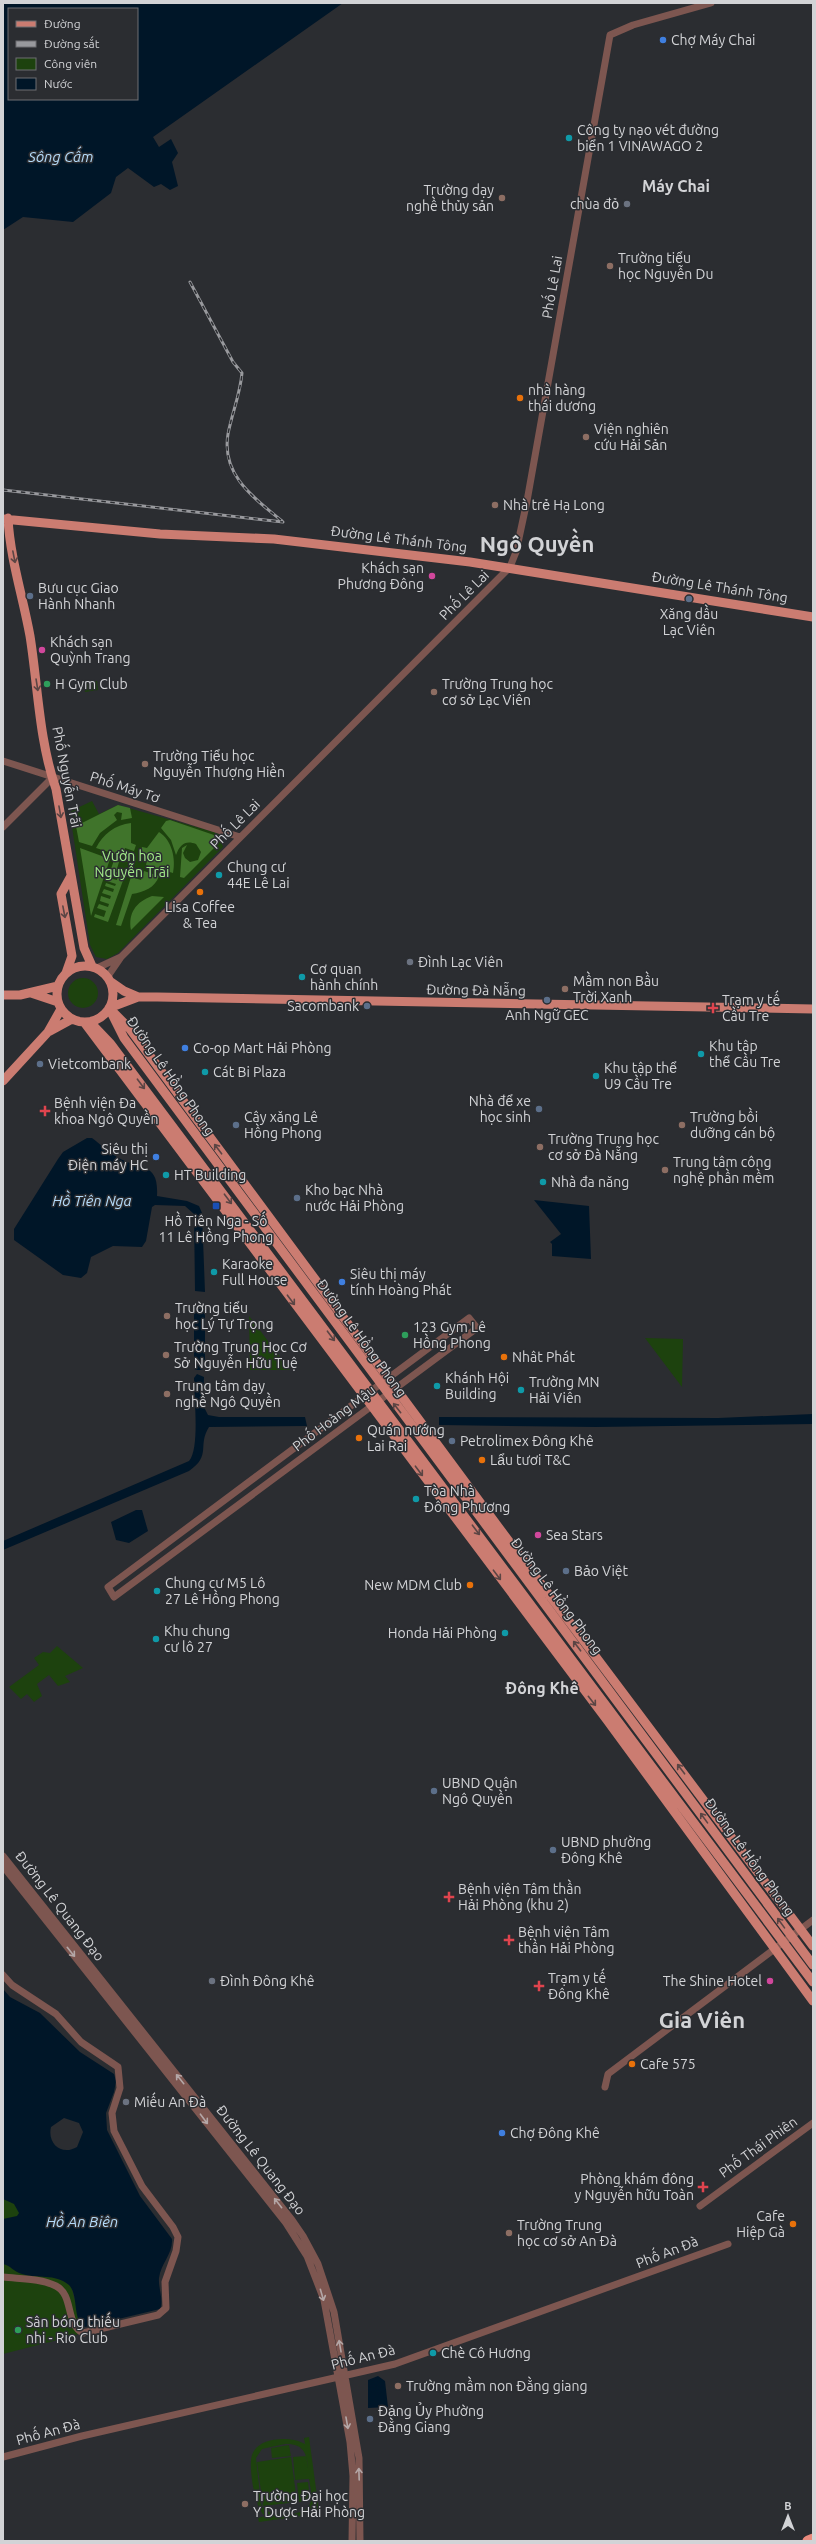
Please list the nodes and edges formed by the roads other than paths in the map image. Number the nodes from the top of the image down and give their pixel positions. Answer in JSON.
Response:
{"nodes":[{"id":1,"x":711,"y":3,"type":"edge"},
{"id":2,"x":6,"y":519,"type":"edge"},
{"id":3,"x":510,"y":567,"type":"junction"},
{"id":4,"x":813,"y":616,"type":"edge"},
{"id":5,"x":3,"y":761,"type":"edge"},
{"id":6,"x":52,"y":778,"type":"junction"},
{"id":7,"x":3,"y":827,"type":"edge"},
{"id":8,"x":240,"y":837,"type":"junction"},
{"id":9,"x":71,"y":876,"type":"junction"},
{"id":10,"x":121,"y":957,"type":"junction"},
{"id":11,"x":94,"y":967,"type":"junction"},
{"id":12,"x":66,"y":973,"type":"junction"},
{"id":13,"x":110,"y":979,"type":"junction"},
{"id":14,"x":58,"y":986,"type":"junction"},
{"id":15,"x":30,"y":992,"type":"junction"},
{"id":16,"x":3,"y":995,"type":"edge"},
{"id":17,"x":138,"y":997,"type":"junction"},
{"id":18,"x":60,"y":1005,"type":"junction"},
{"id":19,"x":110,"y":1008,"type":"junction"},
{"id":20,"x":813,"y":1010,"type":"edge"},
{"id":21,"x":72,"y":1019,"type":"junction"},
{"id":22,"x":87,"y":1022,"type":"junction"},
{"id":23,"x":48,"y":1032,"type":"junction"},
{"id":24,"x":121,"y":1035,"type":"junction"},
{"id":25,"x":110,"y":1043,"type":"junction"},
{"id":26,"x":3,"y":1081,"type":"edge"},
{"id":27,"x":200,"y":1126,"type":"junction"},
{"id":28,"x":192,"y":1131,"type":"junction"},
{"id":29,"x":179,"y":1142,"type":"junction"},
{"id":30,"x":289,"y":1245,"type":"junction"},
{"id":31,"x":281,"y":1250,"type":"junction"},
{"id":32,"x":389,"y":1378,"type":"junction"},
{"id":33,"x":380,"y":1385,"type":"junction"},
{"id":34,"x":396,"y":1388,"type":"junction"},
{"id":35,"x":372,"y":1391,"type":"junction"},
{"id":36,"x":387,"y":1395,"type":"junction"},
{"id":37,"x":363,"y":1397,"type":"junction"},
{"id":38,"x":379,"y":1400,"type":"junction"},
{"id":39,"x":371,"y":1407,"type":"junction"},
{"id":40,"x":298,"y":1444,"type":"junction"},
{"id":41,"x":307,"y":1454,"type":"junction"},
{"id":42,"x":151,"y":1555,"type":"junction"},
{"id":43,"x":159,"y":1564,"type":"junction"},
{"id":44,"x":3,"y":1856,"type":"edge"},
{"id":45,"x":3,"y":1866,"type":"edge"},
{"id":46,"x":813,"y":1920,"type":"edge"},
{"id":47,"x":800,"y":1930,"type":"junction"},
{"id":48,"x":792,"y":1936,"type":"junction"},
{"id":49,"x":783,"y":1943,"type":"junction"},
{"id":50,"x":813,"y":1946,"type":"edge"},
{"id":51,"x":775,"y":1950,"type":"junction"},
{"id":52,"x":813,"y":1965,"type":"edge"},
{"id":53,"x":3,"y":1975,"type":"edge"},
{"id":54,"x":813,"y":1982,"type":"edge"},
{"id":55,"x":813,"y":2001,"type":"edge"},
{"id":56,"x":605,"y":2087,"type":"dead end"},
{"id":57,"x":813,"y":2123,"type":"edge"},
{"id":58,"x":700,"y":2206,"type":"dead end"},
{"id":59,"x":728,"y":2244,"type":"dead end"},
{"id":60,"x":315,"y":2265,"type":"junction"},
{"id":61,"x":3,"y":2277,"type":"edge"},
{"id":62,"x":344,"y":2375,"type":"junction"},
{"id":63,"x":336,"y":2377,"type":"junction"},
{"id":64,"x":3,"y":2457,"type":"edge"},
{"id":65,"x":813,"y":2539,"type":"edge"},
{"id":66,"x":352,"y":2541,"type":"edge"},
{"id":67,"x":360,"y":2541,"type":"edge"},
{"id":68,"x":808,"y":2541,"type":"edge"}],
"edges":[{"from":1,"to":3,"type":"street","name":"Phố Lê Lai"},
{"from":2,"to":3,"type":"main road","name":"Đường Lê Thánh Tông"},
{"from":2,"to":6,"type":"main road","name":"Phố Nguyễn Trãi","one_way":true},
{"from":3,"to":4,"type":"main road","name":"Đường Lê Thánh Tông"},
{"from":3,"to":8,"type":"street","name":"Phố Lê Lai"},
{"from":5,"to":6,"type":"street","name":"Phố Máy Tơ"},
{"from":6,"to":7,"type":"street"},
{"from":6,"to":8,"type":"street","name":"Phố Máy Tơ"},
{"from":6,"to":9,"type":"main road","name":"Phố Nguyễn Trãi","one_way":true},
{"from":8,"to":10,"type":"street","name":"Phố Lê Lai"},
{"from":9,"to":11,"type":"main road","name":"Phố Nguyễn Trãi"},
{"from":9,"to":12,"type":"main road","one_way":true},
{"from":10,"to":11,"type":"street","name":"Phố Lê Lai"},
{"from":10,"to":13,"type":"street","name":"Phố Lê Lai"},
{"from":11,"to":12,"type":"main road"},
{"from":11,"to":13,"type":"main road"},
{"from":12,"to":14,"type":"main road"},
{"from":13,"to":17,"type":"main road","name":"Đường Đà Nẵng"},
{"from":13,"to":19,"type":"main road"},
{"from":14,"to":15,"type":"main road"},
{"from":14,"to":18,"type":"main road"},
{"from":15,"to":16,"type":"main road"},
{"from":15,"to":18,"type":"main road"},
{"from":17,"to":19,"type":"main road","name":"Đường Đà Nẵng"},
{"from":17,"to":20,"type":"main road","name":"Đường Đà Nẵng"},
{"from":18,"to":21,"type":"main road"},
{"from":18,"to":23,"type":"main road"},
{"from":19,"to":22,"type":"main road"},
{"from":19,"to":24,"type":"main road","name":"Đường Lê Hồng Phong"},
{"from":19,"to":27,"type":"main road","name":"Đường Lê Hồng Phong"},
{"from":21,"to":22,"type":"main road"},
{"from":21,"to":23,"type":"main road"},
{"from":22,"to":25,"type":"main road","name":"Đường Lê Hồng Phong"},
{"from":22,"to":29,"type":"main road","name":"Đường Lê Hồng Phong"},
{"from":23,"to":26,"type":"main road"},
{"from":24,"to":25,"type":"main road"},
{"from":24,"to":28,"type":"main road","name":"Đường Lê Hồng Phong"},
{"from":25,"to":29,"type":"main road","name":"Đường Lê Hồng Phong","one_way":true},
{"from":27,"to":28,"type":"main road"},
{"from":30,"to":27,"type":"main road","name":"Đường Lê Hồng Phong","one_way":true},
{"from":28,"to":31,"type":"main road","name":"Đường Lê Hồng Phong"},
{"from":29,"to":35,"type":"main road","name":"Đường Lê Hồng Phong","one_way":true},
{"from":29,"to":37,"type":"main road","name":"Đường Lê Hồng Phong","one_way":true},
{"from":30,"to":31,"type":"main road"},
{"from":30,"to":32,"type":"main road","name":"Đường Lê Hồng Phong"},
{"from":31,"to":33,"type":"main road","name":"Đường Lê Hồng Phong"},
{"from":32,"to":33,"type":"street","name":"Phố Hoàng Mậu"},
{"from":32,"to":34,"type":"main road","name":"Đường Lê Hồng Phong"},
{"from":32,"to":34,"type":"street","name":"Phố Hoàng Mậu"},
{"from":33,"to":35,"type":"street","name":"Phố Hoàng Mậu"},
{"from":33,"to":36,"type":"main road","name":"Đường Lê Hồng Phong"},
{"from":34,"to":36,"type":"street","name":"Phố Hoàng Mậu"},
{"from":47,"to":34,"type":"main road","name":"Đường Lê Hồng Phong","one_way":true},
{"from":35,"to":37,"type":"street","name":"Phố Hoàng Mậu"},
{"from":35,"to":38,"type":"main road","name":"Đường Lê Hồng Phong"},
{"from":36,"to":38,"type":"street","name":"Phố Hoàng Mậu"},
{"from":48,"to":36,"type":"main road","name":"Đường Lê Hồng Phong","one_way":true},
{"from":37,"to":39,"type":"main road","name":"Đường Lê Hồng Phong"},
{"from":37,"to":40,"type":"street","name":"Phố Hoàng Mậu"},
{"from":38,"to":39,"type":"street","name":"Phố Hoàng Mậu"},
{"from":38,"to":49,"type":"main road","name":"Đường Lê Hồng Phong","one_way":true},
{"from":39,"to":41,"type":"street","name":"Phố Hoàng Mậu"},
{"from":39,"to":51,"type":"main road","name":"Đường Lê Hồng Phong","one_way":true},
{"from":40,"to":41,"type":"street"},
{"from":40,"to":42,"type":"street","name":"Phố Hoàng Mậu"},
{"from":41,"to":43,"type":"street","name":"Phố Hoàng Mậu"},
{"from":42,"to":43,"type":"street"},
{"from":42,"to":43,"type":"street","name":"Phố Hoàng Mậu"},
{"from":60,"to":44,"type":"street","name":"Đường Lê Quang Đạo","one_way":true},
{"from":45,"to":60,"type":"street","name":"Đường Lê Quang Đạo","one_way":true},
{"from":46,"to":47,"type":"street"},
{"from":47,"to":48,"type":"street"},
{"from":47,"to":50,"type":"main road","name":"Đường Lê Hồng Phong"},
{"from":48,"to":49,"type":"street"},
{"from":48,"to":52,"type":"main road","name":"Đường Lê Hồng Phong"},
{"from":49,"to":51,"type":"street"},
{"from":49,"to":54,"type":"main road","name":"Đường Lê Hồng Phong"},
{"from":51,"to":55,"type":"main road","name":"Đường Lê Hồng Phong"},
{"from":51,"to":56,"type":"street"},
{"from":53,"to":61,"type":"street"},
{"from":57,"to":58,"type":"street","name":"Phố Thái Phiên"},
{"from":59,"to":62,"type":"street","name":"Phố An Đà"},
{"from":62,"to":60,"type":"street","name":"Đường Lê Quang Đạo","one_way":true},
{"from":60,"to":63,"type":"street","name":"Đường Lê Quang Đạo","one_way":true},
{"from":62,"to":63,"type":"street","name":"Phố An Đà"},
{"from":67,"to":62,"type":"street","name":"Đường Lê Quang Đạo","one_way":true},
{"from":63,"to":64,"type":"street","name":"Phố An Đà"},
{"from":63,"to":66,"type":"street","name":"Đường Lê Quang Đạo","one_way":true},
{"from":65,"to":68,"type":"highway"}]}
